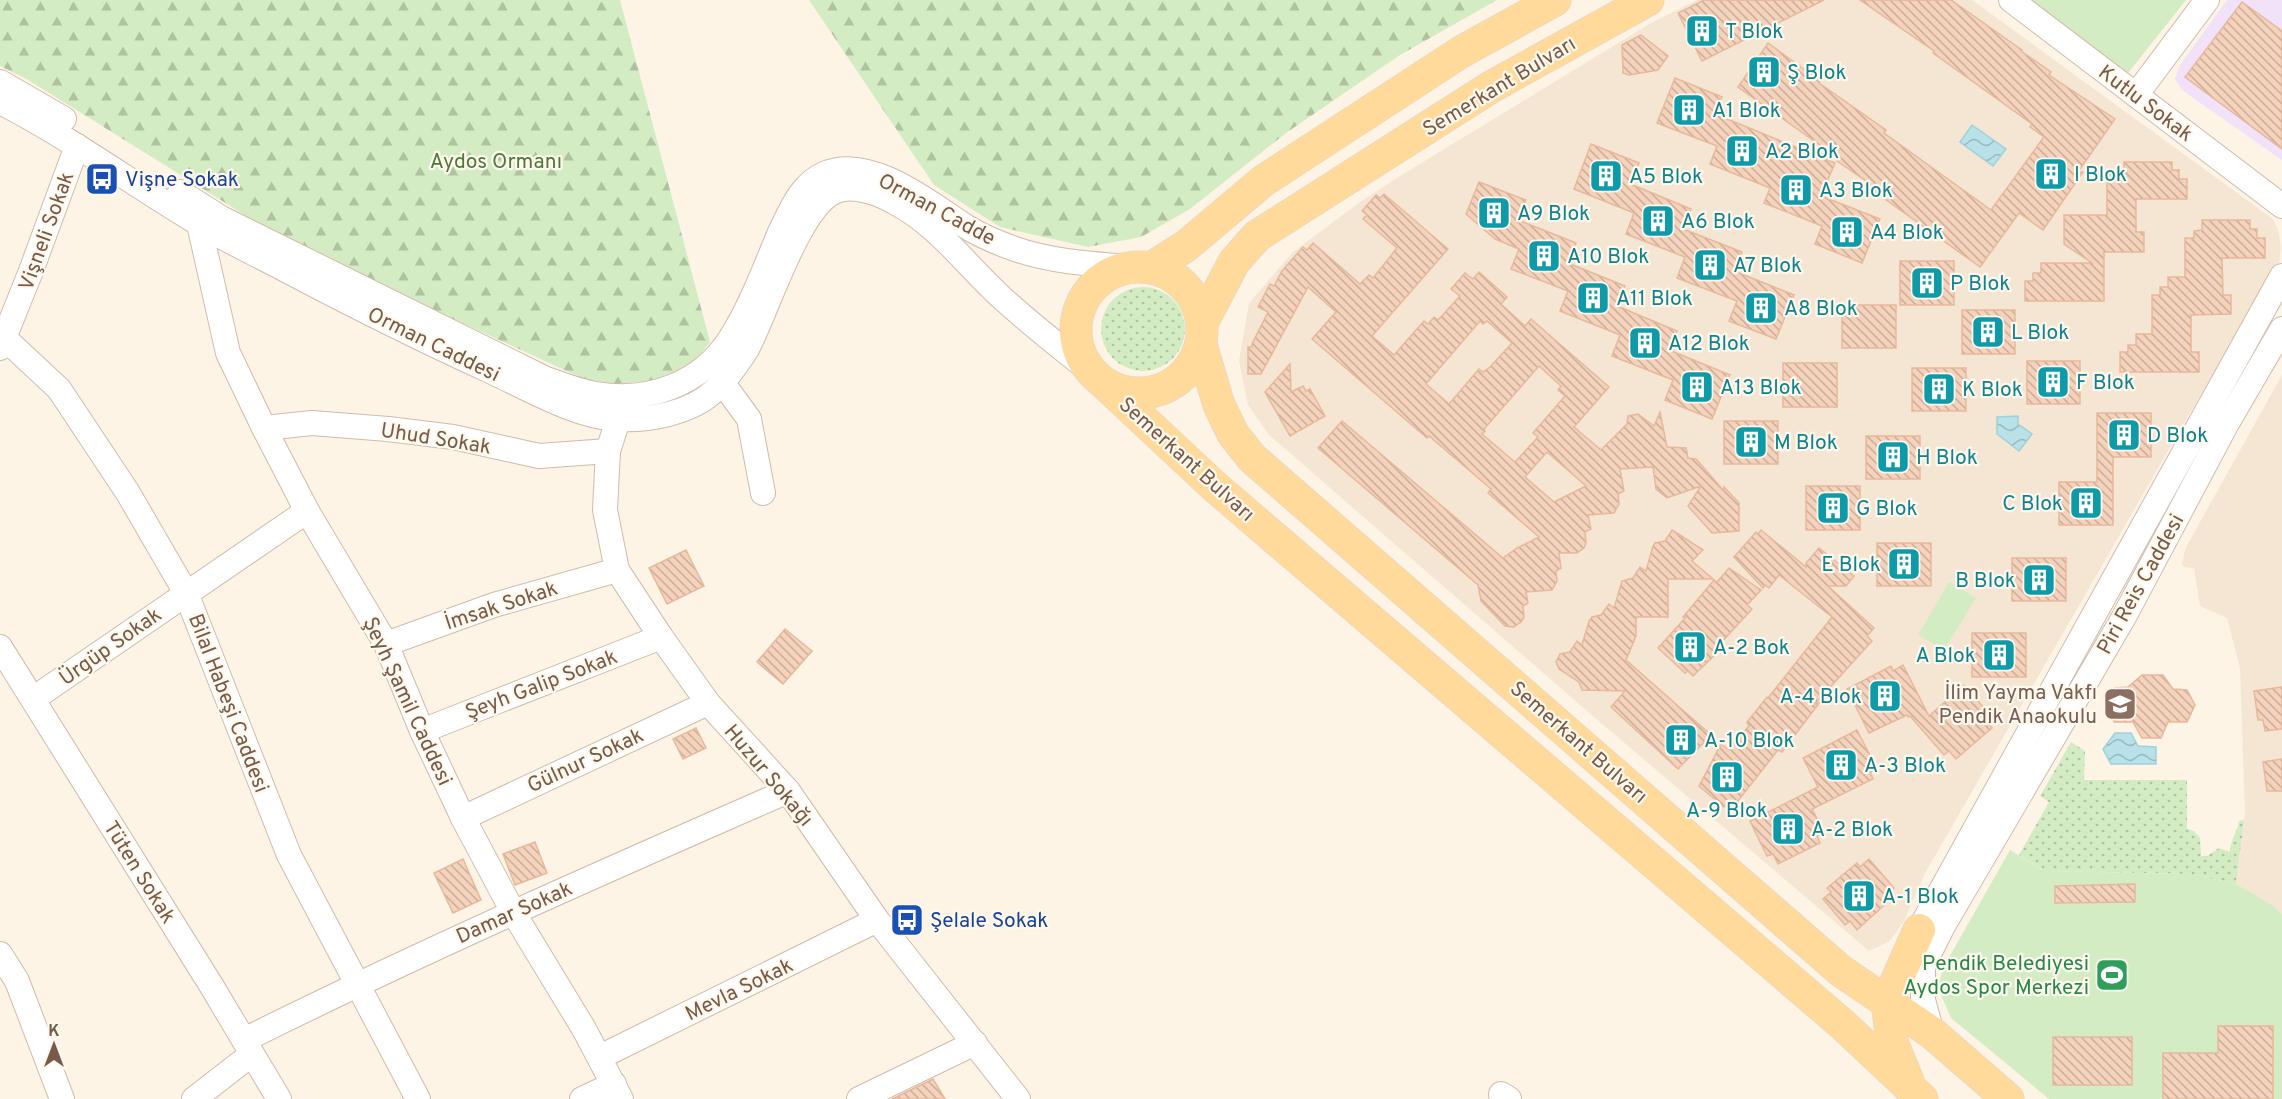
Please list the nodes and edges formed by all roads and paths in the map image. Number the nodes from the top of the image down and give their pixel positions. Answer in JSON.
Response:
{"nodes":[{"id":1,"x":1555,"y":0,"type":"edge"},
{"id":2,"x":1648,"y":0,"type":"edge"},
{"id":3,"x":2010,"y":0,"type":"edge"},
{"id":4,"x":2207,"y":0,"type":"edge"},
{"id":5,"x":0,"y":82,"type":"edge"},
{"id":6,"x":2136,"y":95,"type":"junction"},
{"id":7,"x":0,"y":102,"type":"edge"},
{"id":8,"x":77,"y":146,"type":"junction"},
{"id":9,"x":2282,"y":206,"type":"edge"},
{"id":10,"x":799,"y":214,"type":"junction"},
{"id":11,"x":200,"y":224,"type":"junction"},
{"id":12,"x":1141,"y":267,"type":"junction"},
{"id":13,"x":2282,"y":276,"type":"edge"},
{"id":14,"x":2282,"y":329,"type":"edge"},
{"id":15,"x":1202,"y":334,"type":"junction"},
{"id":16,"x":1,"y":340,"type":"edge"},
{"id":17,"x":1097,"y":378,"type":"junction"},
{"id":18,"x":722,"y":382,"type":"junction"},
{"id":19,"x":620,"y":408,"type":"junction"},
{"id":20,"x":264,"y":428,"type":"junction"},
{"id":21,"x":608,"y":451,"type":"junction"},
{"id":22,"x":762,"y":493,"type":"dead end"},
{"id":23,"x":307,"y":511,"type":"junction"},
{"id":24,"x":617,"y":570,"type":"junction"},
{"id":25,"x":186,"y":593,"type":"junction"},
{"id":26,"x":661,"y":637,"type":"junction"},
{"id":27,"x":386,"y":644,"type":"junction"},
{"id":28,"x":0,"y":647,"type":"edge"},
{"id":29,"x":33,"y":699,"type":"junction"},
{"id":30,"x":708,"y":703,"type":"junction"},
{"id":31,"x":422,"y":731,"type":"junction"},
{"id":32,"x":788,"y":791,"type":"junction"},
{"id":33,"x":463,"y":818,"type":"junction"},
{"id":34,"x":513,"y":912,"type":"junction"},
{"id":35,"x":877,"y":920,"type":"junction"},
{"id":36,"x":1919,"y":930,"type":"junction"},
{"id":37,"x":0,"y":954,"type":"edge"},
{"id":38,"x":1841,"y":971,"type":"junction"},
{"id":39,"x":357,"y":984,"type":"junction"},
{"id":40,"x":1887,"y":1002,"type":"junction"},
{"id":41,"x":1932,"y":1033,"type":"junction"},
{"id":42,"x":975,"y":1043,"type":"junction"},
{"id":43,"x":248,"y":1047,"type":"junction"},
{"id":44,"x":600,"y":1057,"type":"junction"},
{"id":45,"x":618,"y":1092,"type":"edge"},
{"id":46,"x":1916,"y":1093,"type":"edge"},
{"id":47,"x":1014,"y":1098,"type":"edge"},
{"id":48,"x":62,"y":1099,"type":"edge"},
{"id":49,"x":194,"y":1099,"type":"edge"},
{"id":50,"x":279,"y":1099,"type":"edge"},
{"id":51,"x":418,"y":1099,"type":"edge"},
{"id":52,"x":582,"y":1099,"type":"edge"},
{"id":53,"x":859,"y":1099,"type":"edge"},
{"id":54,"x":2008,"y":1099,"type":"edge"}],
"edges":[{"from":1,"to":12,"type":"main road"},
{"from":2,"to":15,"type":"main road","name":"Semerkant Bulvarı"},
{"from":3,"to":6,"type":"street","name":"Kutlu Sokak"},
{"from":4,"to":6,"type":"street"},
{"from":5,"to":19,"type":"street","name":"Orman Caddesi"},
{"from":6,"to":9,"type":"street","name":"Kutlu Sokak"},
{"from":7,"to":8,"type":"street","name":"Orman Caddesi"},
{"from":8,"to":11,"type":"street","name":"Orman Caddesi"},
{"from":8,"to":16,"type":"street","name":"Vişneli Sokak"},
{"from":10,"to":12,"type":"street","name":"Orman Cadde"},
{"from":10,"to":17,"type":"street","name":"Orman Cadde"},
{"from":10,"to":18,"type":"street","name":"Orman Caddesi"},
{"from":10,"to":19,"type":"street","name":"Orman Caddesi"},
{"from":11,"to":19,"type":"street","name":"Orman Caddesi"},
{"from":11,"to":20,"type":"street","name":"Şeyh Şamil Caddesi"},
{"from":12,"to":15,"type":"main road"},
{"from":12,"to":17,"type":"main road"},
{"from":13,"to":36,"type":"street","name":"Piri Reis Caddesi"},
{"from":14,"to":41,"type":"street","name":"Piri Reis Caddesi"},
{"from":15,"to":17,"type":"main road"},
{"from":15,"to":38,"type":"main road","name":"Semerkant Bulvarı"},
{"from":16,"to":25,"type":"street","name":"Bilal Habeşi Caddesi"},
{"from":17,"to":46,"type":"main road","name":"Semerkant Bulvarı"},
{"from":18,"to":19,"type":"street","name":"Orman Caddesi"},
{"from":18,"to":22,"type":"street"},
{"from":19,"to":21,"type":"street","name":"Huzur Sokağı"},
{"from":20,"to":21,"type":"street","name":"Uhud Sokak"},
{"from":20,"to":23,"type":"street","name":"Şeyh Şamil Caddesi"},
{"from":21,"to":24,"type":"street","name":"Huzur Sokağı"},
{"from":23,"to":25,"type":"street","name":"Ürgüp Sokak"},
{"from":23,"to":27,"type":"street","name":"Şeyh Şamil Caddesi"},
{"from":24,"to":26,"type":"street","name":"Huzur Sokağı"},
{"from":24,"to":27,"type":"street","name":"İmsak Sokak"},
{"from":25,"to":29,"type":"street","name":"Ürgüp Sokak"},
{"from":25,"to":39,"type":"street","name":"Bilal Habeşi Caddesi"},
{"from":26,"to":30,"type":"street","name":"Huzur Sokağı"},
{"from":26,"to":31,"type":"street","name":"Şeyh Galip Sokak"},
{"from":27,"to":31,"type":"street","name":"Şeyh Şamil Caddesi"},
{"from":28,"to":29,"type":"street","name":"Tüten Sokak"},
{"from":29,"to":43,"type":"street","name":"Tüten Sokak"},
{"from":30,"to":32,"type":"street","name":"Huzur Sokağı"},
{"from":30,"to":33,"type":"street","name":"Gülnur Sokak"},
{"from":31,"to":33,"type":"street","name":"Şeyh Şamil Caddesi"},
{"from":32,"to":34,"type":"street","name":"Damar Sokak"},
{"from":32,"to":35,"type":"street","name":"Huzur Sokağı"},
{"from":33,"to":34,"type":"street","name":"Şeyh Şamil Caddesi"},
{"from":34,"to":39,"type":"street","name":"Damar Sokak"},
{"from":34,"to":44,"type":"street","name":"Şeyh Şamil Caddesi"},
{"from":35,"to":42,"type":"street","name":"Huzur Sokağı"},
{"from":35,"to":44,"type":"street","name":"Mevla Sokak"},
{"from":36,"to":38,"type":"main road"},
{"from":36,"to":40,"type":"main road"},
{"from":37,"to":48,"type":"street"},
{"from":38,"to":40,"type":"main road","name":"Semerkant Bulvarı"},
{"from":39,"to":43,"type":"street","name":"Damar Sokak"},
{"from":39,"to":51,"type":"street","name":"Bilal Habeşi Caddesi"},
{"from":40,"to":41,"type":"main road","name":"Semerkant Bulvarı"},
{"from":40,"to":46,"type":"main road"},
{"from":41,"to":54,"type":"main road","name":"Semerkant Bulvarı"},
{"from":42,"to":47,"type":"street","name":"Huzur Sokağı"},
{"from":42,"to":53,"type":"street"},
{"from":43,"to":49,"type":"street","name":"Damar Sokak"},
{"from":43,"to":50,"type":"street","name":"Tüten Sokak"},
{"from":44,"to":45,"type":"street","name":"Şeyh Şamil Caddesi"},
{"from":45,"to":52,"type":"street"}]}
